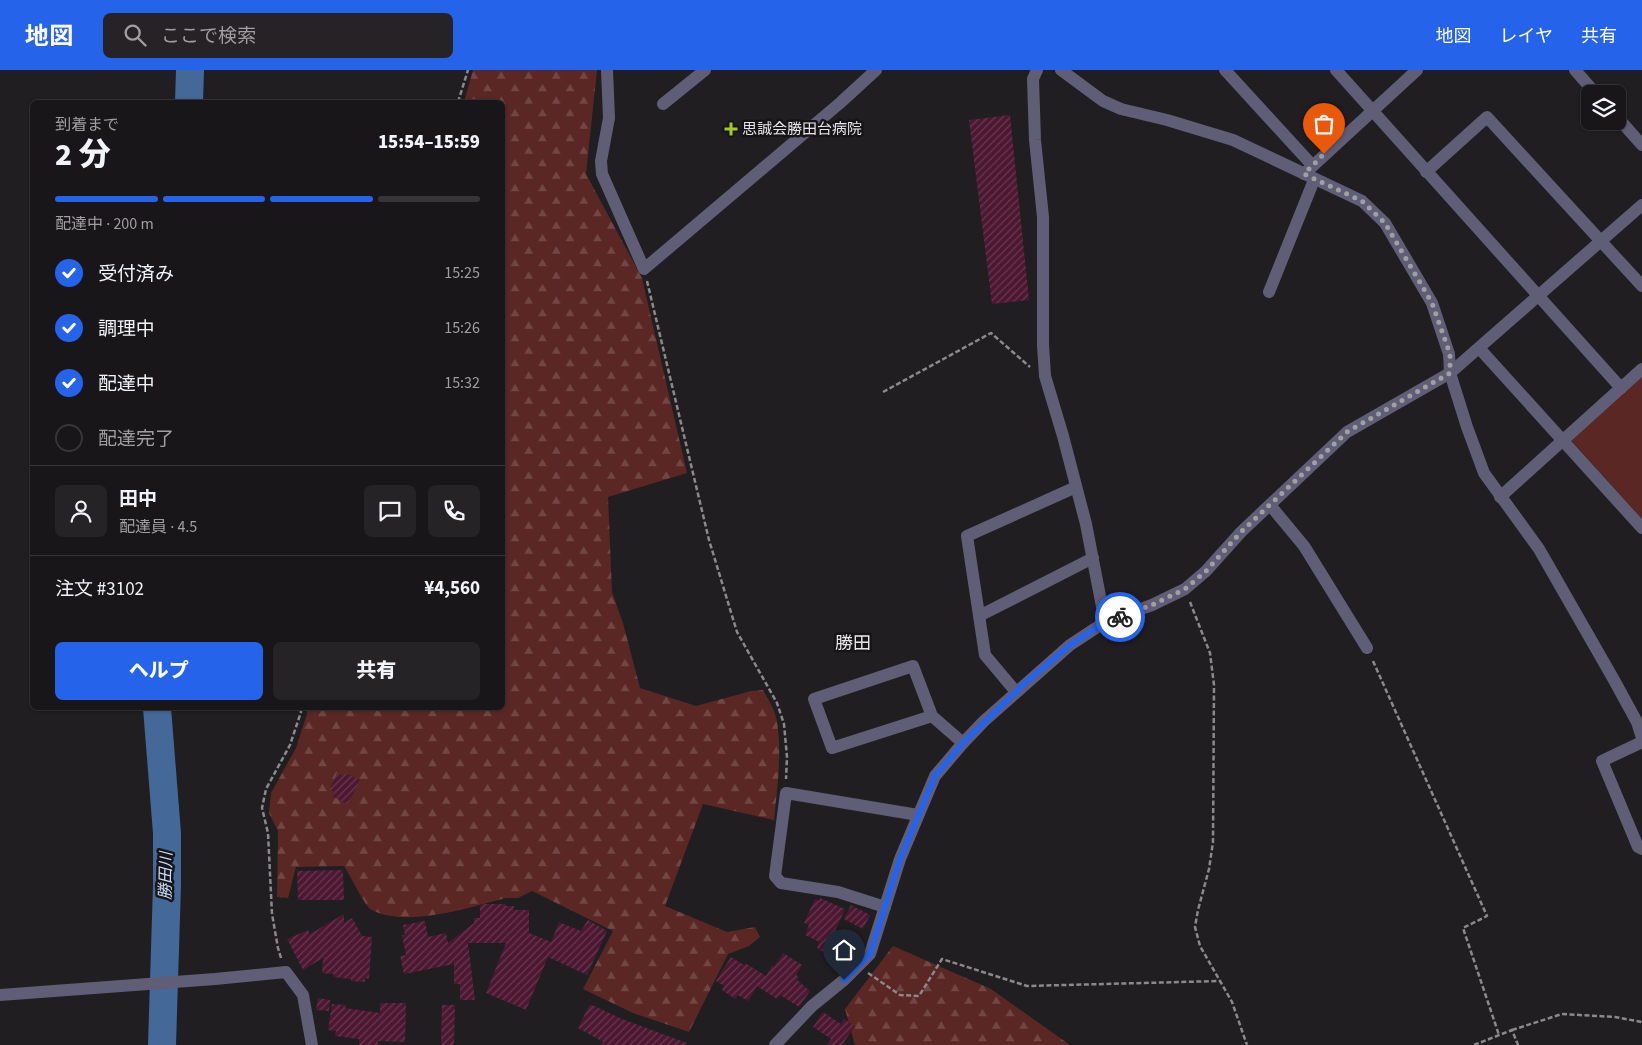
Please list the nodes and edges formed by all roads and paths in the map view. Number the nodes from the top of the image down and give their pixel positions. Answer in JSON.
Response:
{"nodes":[{"id":1,"x":468,"y":70,"type":"edge"},
{"id":2,"x":608,"y":70,"type":"edge"},
{"id":3,"x":706,"y":70,"type":"edge"},
{"id":4,"x":876,"y":70,"type":"edge"},
{"id":5,"x":1037,"y":70,"type":"edge"},
{"id":6,"x":1061,"y":70,"type":"edge"},
{"id":7,"x":1225,"y":70,"type":"edge"},
{"id":8,"x":1336,"y":70,"type":"edge"},
{"id":9,"x":1417,"y":70,"type":"edge"},
{"id":10,"x":1575,"y":70,"type":"edge"},
{"id":11,"x":1588,"y":85,"type":"edge"},
{"id":12,"x":459,"y":100,"type":"edge"},
{"id":13,"x":663,"y":104,"type":"dead end"},
{"id":14,"x":1372,"y":111,"type":"junction"},
{"id":15,"x":1626,"y":127,"type":"edge"},
{"id":16,"x":1642,"y":145,"type":"edge"},
{"id":17,"x":1426,"y":172,"type":"junction"},
{"id":18,"x":1310,"y":173,"type":"junction"},
{"id":19,"x":1642,"y":205,"type":"edge"},
{"id":20,"x":1601,"y":241,"type":"junction"},
{"id":21,"x":644,"y":269,"type":"junction"},
{"id":22,"x":1642,"y":286,"type":"edge"},
{"id":23,"x":1269,"y":292,"type":"dead end"},
{"id":24,"x":1538,"y":296,"type":"junction"},
{"id":25,"x":1479,"y":348,"type":"junction"},
{"id":26,"x":1642,"y":369,"type":"edge"},
{"id":27,"x":1450,"y":373,"type":"junction"},
{"id":28,"x":1047,"y":384,"type":"junction"},
{"id":29,"x":1621,"y":388,"type":"junction"},
{"id":30,"x":883,"y":392,"type":"dead end"},
{"id":31,"x":1562,"y":441,"type":"junction"},
{"id":32,"x":1076,"y":487,"type":"junction"},
{"id":33,"x":1500,"y":497,"type":"junction"},
{"id":34,"x":1270,"y":505,"type":"junction"},
{"id":35,"x":1642,"y":528,"type":"edge"},
{"id":36,"x":1093,"y":558,"type":"junction"},
{"id":37,"x":1185,"y":589,"type":"junction"},
{"id":38,"x":979,"y":616,"type":"junction"},
{"id":39,"x":1105,"y":622,"type":"junction"},
{"id":40,"x":1367,"y":648,"type":"joint"},
{"id":41,"x":1016,"y":692,"type":"junction"},
{"id":42,"x":300,"y":710,"type":"edge"},
{"id":43,"x":932,"y":716,"type":"junction"},
{"id":44,"x":1642,"y":738,"type":"edge"},
{"id":45,"x":1642,"y":742,"type":"edge"},
{"id":46,"x":963,"y":743,"type":"junction"},
{"id":47,"x":786,"y":793,"type":"junction"},
{"id":48,"x":918,"y":815,"type":"junction"},
{"id":49,"x":1642,"y":849,"type":"edge"},
{"id":50,"x":885,"y":907,"type":"junction"},
{"id":51,"x":859,"y":967,"type":"junction"},
{"id":52,"x":286,"y":972,"type":"junction"},
{"id":53,"x":1220,"y":981,"type":"junction"},
{"id":54,"x":0,"y":995,"type":"edge"},
{"id":55,"x":1642,"y":1022,"type":"edge"},
{"id":56,"x":1512,"y":1030,"type":"junction"},
{"id":57,"x":1499,"y":1035,"type":"junction"},
{"id":58,"x":312,"y":1045,"type":"edge"},
{"id":59,"x":775,"y":1045,"type":"edge"},
{"id":60,"x":1247,"y":1045,"type":"edge"},
{"id":61,"x":1474,"y":1045,"type":"edge"},
{"id":62,"x":1518,"y":1045,"type":"edge"}],
"edges":[{"from":1,"to":12,"type":"path"},
{"from":2,"to":21,"type":"street"},
{"from":3,"to":13,"type":"street"},
{"from":4,"to":21,"type":"street"},
{"from":5,"to":28,"type":"street"},
{"from":6,"to":18,"type":"street"},
{"from":7,"to":18,"type":"street"},
{"from":8,"to":14,"type":"street"},
{"from":9,"to":14,"type":"street"},
{"from":10,"to":11,"type":"street"},
{"from":14,"to":17,"type":"street"},
{"from":14,"to":18,"type":"street"},
{"from":15,"to":16,"type":"street"},
{"from":17,"to":20,"type":"street"},
{"from":17,"to":24,"type":"street"},
{"from":18,"to":23,"type":"street"},
{"from":18,"to":27,"type":"street"},
{"from":19,"to":20,"type":"street"},
{"from":20,"to":22,"type":"street"},
{"from":20,"to":24,"type":"street"},
{"from":21,"to":47,"type":"path"},
{"from":24,"to":25,"type":"street"},
{"from":24,"to":29,"type":"street"},
{"from":25,"to":27,"type":"street"},
{"from":25,"to":31,"type":"street"},
{"from":26,"to":29,"type":"street"},
{"from":27,"to":33,"type":"street"},
{"from":27,"to":34,"type":"street"},
{"from":28,"to":30,"type":"path"},
{"from":28,"to":32,"type":"street"},
{"from":29,"to":31,"type":"street"},
{"from":31,"to":33,"type":"street"},
{"from":31,"to":35,"type":"street"},
{"from":32,"to":36,"type":"street"},
{"from":32,"to":38,"type":"street"},
{"from":33,"to":44,"type":"street"},
{"from":34,"to":37,"type":"street"},
{"from":34,"to":40,"type":"street"},
{"from":36,"to":38,"type":"street"},
{"from":36,"to":39,"type":"street"},
{"from":37,"to":39,"type":"street"},
{"from":37,"to":53,"type":"path"},
{"from":38,"to":41,"type":"street"},
{"from":39,"to":41,"type":"street"},
{"from":40,"to":57,"type":"path"},
{"from":41,"to":46,"type":"street"},
{"from":42,"to":52,"type":"path"},
{"from":43,"to":43,"type":"street"},
{"from":43,"to":46,"type":"street"},
{"from":45,"to":49,"type":"street"},
{"from":46,"to":48,"type":"street"},
{"from":47,"to":48,"type":"street"},
{"from":47,"to":50,"type":"street"},
{"from":48,"to":50,"type":"street"},
{"from":50,"to":51,"type":"street"},
{"from":51,"to":53,"type":"path"},
{"from":51,"to":59,"type":"street"},
{"from":52,"to":54,"type":"street"},
{"from":52,"to":58,"type":"street"},
{"from":53,"to":60,"type":"path"},
{"from":55,"to":56,"type":"path"},
{"from":56,"to":57,"type":"path"},
{"from":56,"to":62,"type":"path"},
{"from":57,"to":61,"type":"path"}]}
